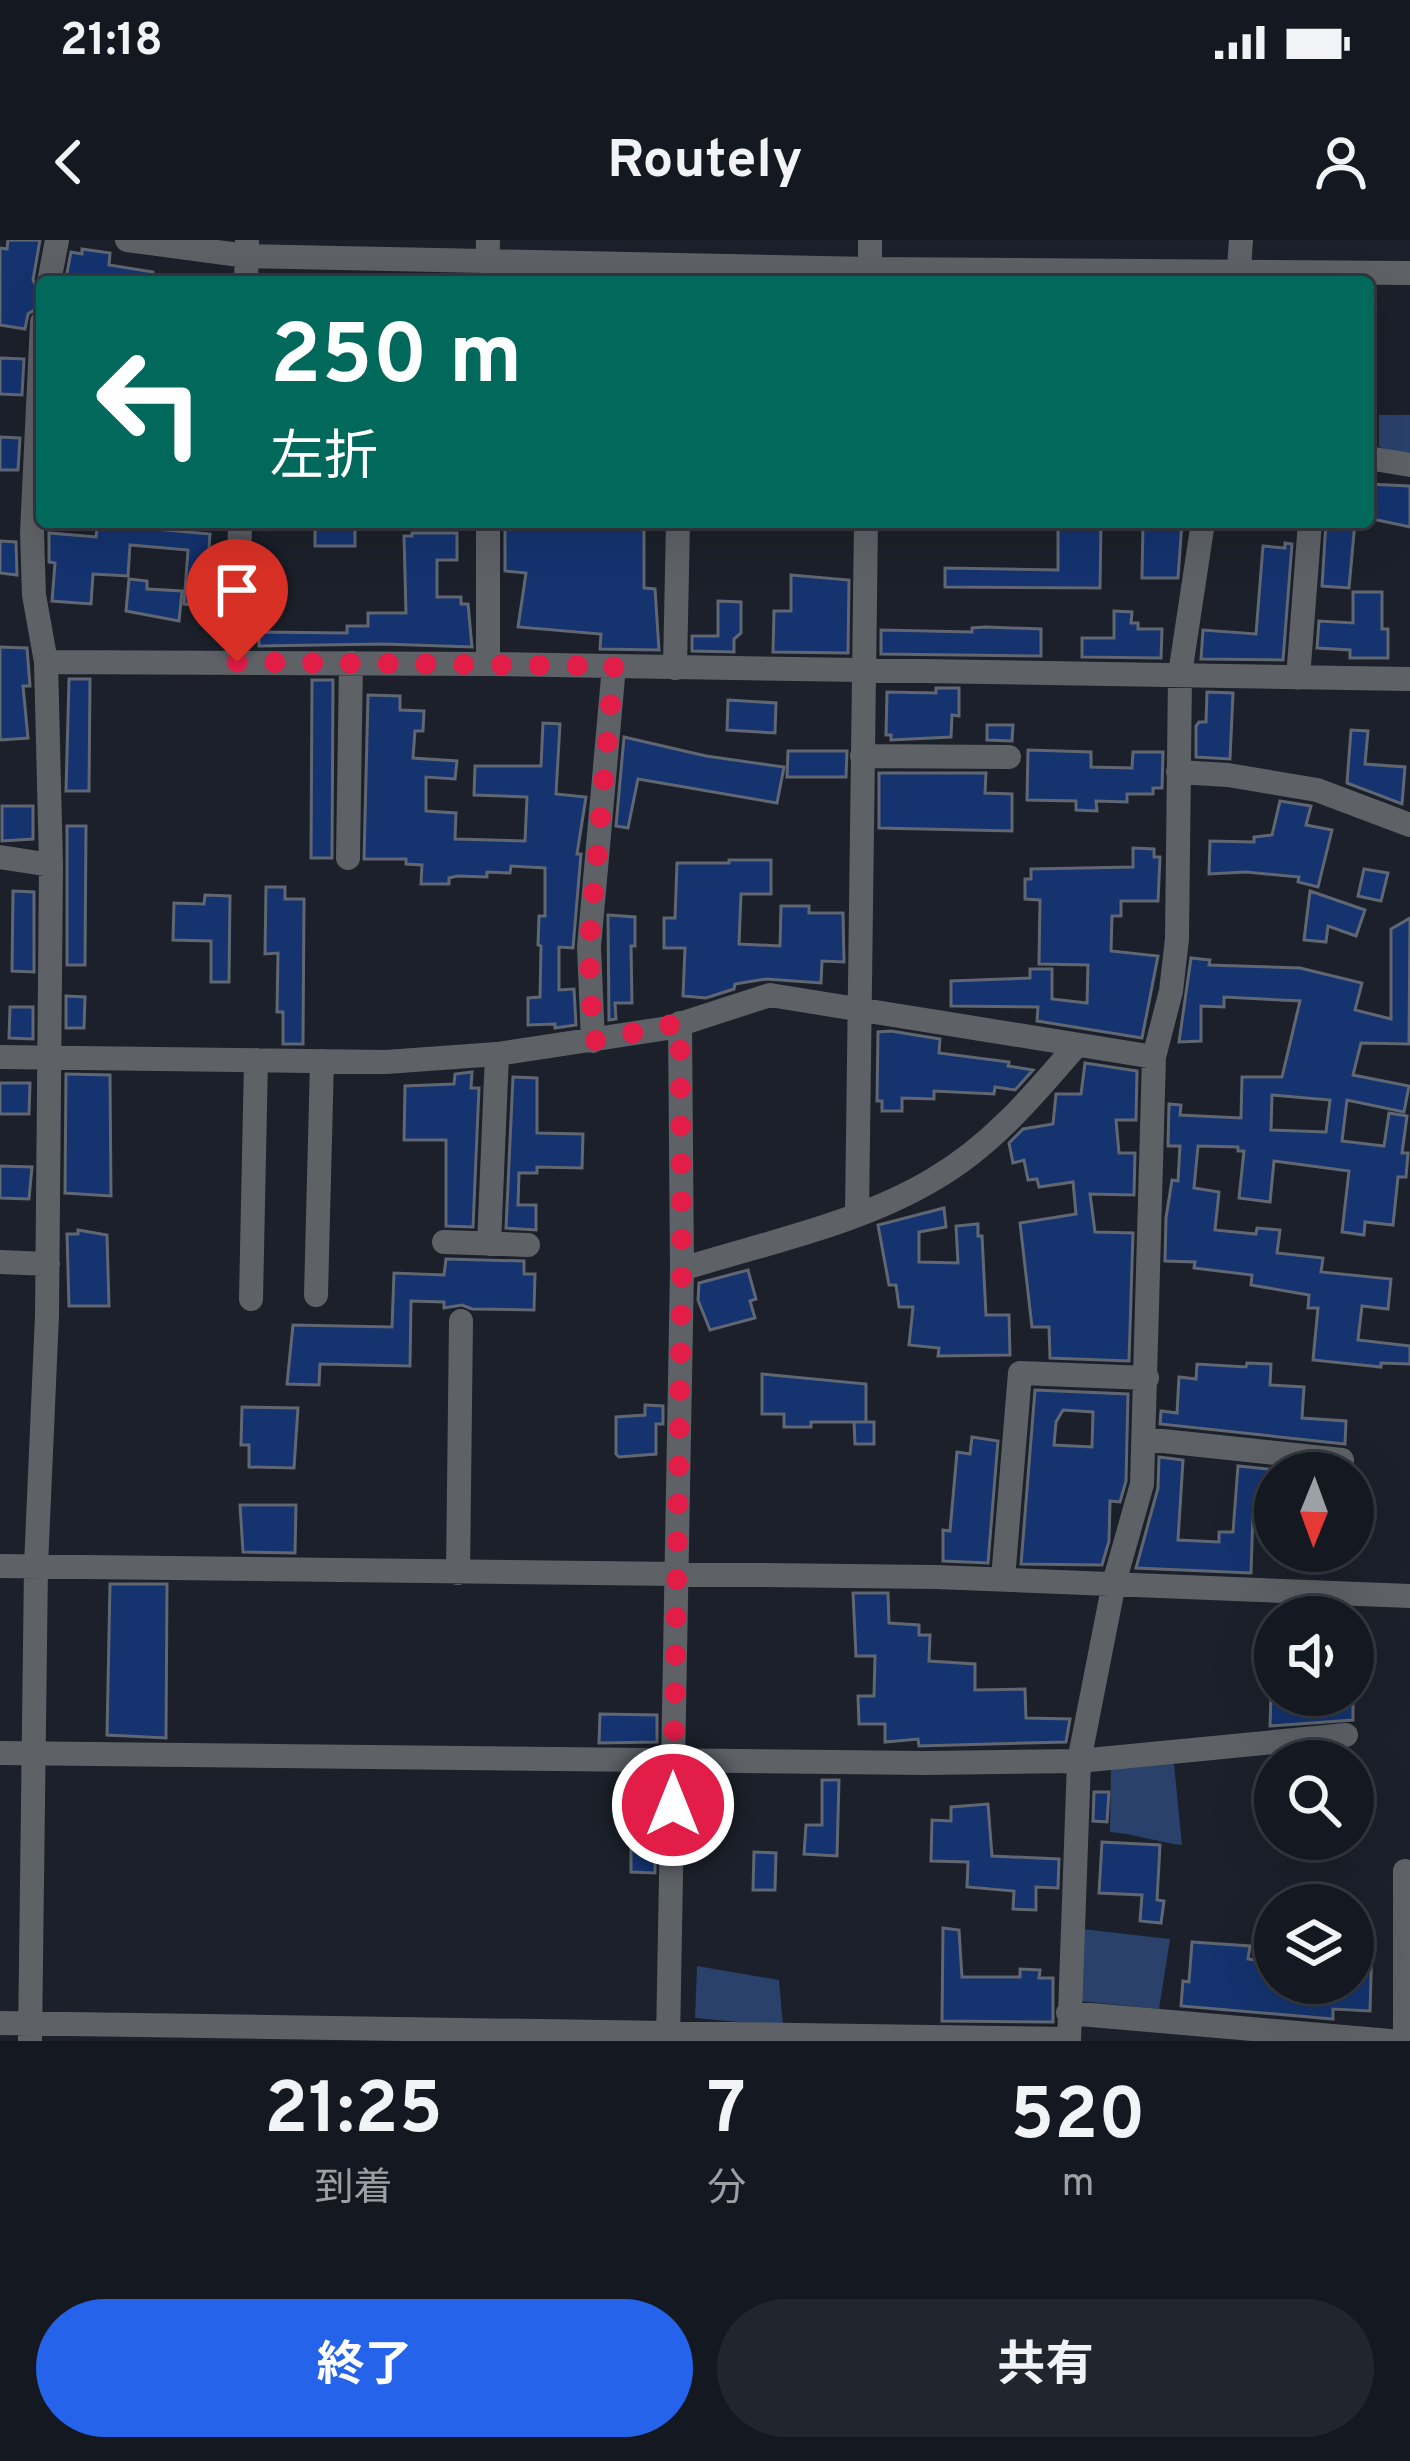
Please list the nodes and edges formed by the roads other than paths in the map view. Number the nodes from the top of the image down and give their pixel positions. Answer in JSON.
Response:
{"nodes":[{"id":1,"x":57,"y":240,"type":"edge"},
{"id":2,"x":870,"y":240,"type":"edge"},
{"id":3,"x":1241,"y":240,"type":"edge"},
{"id":4,"x":131,"y":241,"type":"edge"},
{"id":5,"x":247,"y":248,"type":"edge"},
{"id":6,"x":488,"y":261,"type":"edge"},
{"id":7,"x":683,"y":273,"type":"edge"},
{"id":8,"x":1410,"y":273,"type":"edge"},
{"id":9,"x":51,"y":276,"type":"edge"},
{"id":10,"x":870,"y":276,"type":"edge"},
{"id":11,"x":1238,"y":276,"type":"edge"},
{"id":12,"x":1307,"y":276,"type":"edge"},
{"id":13,"x":36,"y":448,"type":"edge"},
{"id":14,"x":1374,"y":459,"type":"edge"},
{"id":15,"x":1410,"y":465,"type":"edge"},
{"id":16,"x":240,"y":528,"type":"edge"},
{"id":17,"x":488,"y":528,"type":"edge"},
{"id":18,"x":678,"y":528,"type":"edge"},
{"id":19,"x":866,"y":528,"type":"edge"},
{"id":20,"x":1202,"y":528,"type":"edge"},
{"id":21,"x":1310,"y":528,"type":"edge"},
{"id":22,"x":46,"y":662,"type":"junction"},
{"id":23,"x":237,"y":662,"type":"junction"},
{"id":24,"x":351,"y":663,"type":"junction"},
{"id":25,"x":488,"y":664,"type":"junction"},
{"id":26,"x":614,"y":666,"type":"junction"},
{"id":27,"x":675,"y":668,"type":"junction"},
{"id":28,"x":864,"y":670,"type":"junction"},
{"id":29,"x":1180,"y":674,"type":"junction"},
{"id":30,"x":1298,"y":678,"type":"junction"},
{"id":31,"x":1410,"y":679,"type":"edge"},
{"id":32,"x":862,"y":756,"type":"junction"},
{"id":33,"x":1009,"y":758,"type":"dead end"},
{"id":34,"x":1178,"y":772,"type":"junction"},
{"id":35,"x":1410,"y":825,"type":"edge"},
{"id":36,"x":0,"y":857,"type":"edge"},
{"id":37,"x":348,"y":858,"type":"dead end"},
{"id":38,"x":51,"y":866,"type":"junction"},
{"id":39,"x":857,"y":1009,"type":"junction"},
{"id":40,"x":680,"y":1023,"type":"junction"},
{"id":41,"x":593,"y":1041,"type":"junction"},
{"id":42,"x":1075,"y":1047,"type":"junction"},
{"id":43,"x":497,"y":1054,"type":"junction"},
{"id":44,"x":0,"y":1057,"type":"edge"},
{"id":45,"x":1154,"y":1057,"type":"junction"},
{"id":46,"x":48,"y":1058,"type":"junction"},
{"id":47,"x":256,"y":1060,"type":"junction"},
{"id":48,"x":322,"y":1061,"type":"junction"},
{"id":49,"x":857,"y":1214,"type":"junction"},
{"id":50,"x":444,"y":1242,"type":"dead end"},
{"id":51,"x":489,"y":1244,"type":"junction"},
{"id":52,"x":528,"y":1245,"type":"dead end"},
{"id":53,"x":0,"y":1262,"type":"edge"},
{"id":54,"x":48,"y":1264,"type":"junction"},
{"id":55,"x":682,"y":1269,"type":"junction"},
{"id":56,"x":316,"y":1295,"type":"dead end"},
{"id":57,"x":251,"y":1299,"type":"dead end"},
{"id":58,"x":461,"y":1321,"type":"dead end"},
{"id":59,"x":1147,"y":1378,"type":"junction"},
{"id":60,"x":1144,"y":1439,"type":"junction"},
{"id":61,"x":1267,"y":1452,"type":"edge"},
{"id":62,"x":0,"y":1566,"type":"edge"},
{"id":63,"x":36,"y":1567,"type":"junction"},
{"id":64,"x":458,"y":1573,"type":"junction"},
{"id":65,"x":674,"y":1574,"type":"junction"},
{"id":66,"x":1003,"y":1579,"type":"junction"},
{"id":67,"x":1114,"y":1583,"type":"junction"},
{"id":68,"x":1410,"y":1597,"type":"edge"},
{"id":69,"x":1346,"y":1735,"type":"dead end"},
{"id":70,"x":0,"y":1753,"type":"edge"},
{"id":71,"x":34,"y":1753,"type":"junction"},
{"id":72,"x":672,"y":1761,"type":"junction"},
{"id":73,"x":1078,"y":1761,"type":"junction"},
{"id":74,"x":1405,"y":1871,"type":"dead end"},
{"id":75,"x":1068,"y":2013,"type":"junction"},
{"id":76,"x":0,"y":2024,"type":"edge"},
{"id":77,"x":30,"y":2032,"type":"edge"},
{"id":78,"x":668,"y":2037,"type":"edge"},
{"id":79,"x":1069,"y":2040,"type":"edge"},
{"id":80,"x":1390,"y":2041,"type":"edge"},
{"id":81,"x":1405,"y":2041,"type":"edge"}],
"edges":[{"from":1,"to":9,"type":"street"},
{"from":2,"to":10,"type":"street"},
{"from":3,"to":11,"type":"street"},
{"from":4,"to":5,"type":"street"},
{"from":5,"to":6,"type":"street"},
{"from":6,"to":7,"type":"street"},
{"from":7,"to":10,"type":"street"},
{"from":8,"to":12,"type":"street"},
{"from":13,"to":22,"type":"street"},
{"from":14,"to":15,"type":"street"},
{"from":16,"to":23,"type":"street"},
{"from":17,"to":25,"type":"street"},
{"from":18,"to":27,"type":"street"},
{"from":19,"to":28,"type":"street"},
{"from":20,"to":29,"type":"street"},
{"from":21,"to":30,"type":"street"},
{"from":22,"to":23,"type":"street"},
{"from":22,"to":38,"type":"street"},
{"from":23,"to":24,"type":"street"},
{"from":24,"to":25,"type":"street"},
{"from":24,"to":37,"type":"street"},
{"from":25,"to":26,"type":"street"},
{"from":26,"to":27,"type":"street"},
{"from":26,"to":41,"type":"street"},
{"from":27,"to":28,"type":"street"},
{"from":28,"to":29,"type":"street"},
{"from":28,"to":32,"type":"street"},
{"from":29,"to":30,"type":"street"},
{"from":29,"to":34,"type":"street"},
{"from":30,"to":31,"type":"street"},
{"from":32,"to":33,"type":"street"},
{"from":32,"to":39,"type":"street"},
{"from":34,"to":35,"type":"street"},
{"from":34,"to":45,"type":"street"},
{"from":36,"to":38,"type":"street"},
{"from":38,"to":46,"type":"street"},
{"from":39,"to":40,"type":"street"},
{"from":39,"to":42,"type":"street"},
{"from":39,"to":49,"type":"street"},
{"from":40,"to":41,"type":"street"},
{"from":40,"to":55,"type":"street"},
{"from":41,"to":43,"type":"street"},
{"from":42,"to":45,"type":"street"},
{"from":42,"to":49,"type":"street"},
{"from":43,"to":48,"type":"street"},
{"from":43,"to":51,"type":"street"},
{"from":44,"to":46,"type":"street"},
{"from":45,"to":59,"type":"street"},
{"from":46,"to":47,"type":"street"},
{"from":46,"to":54,"type":"street"},
{"from":47,"to":48,"type":"street"},
{"from":47,"to":57,"type":"street"},
{"from":48,"to":56,"type":"street"},
{"from":49,"to":55,"type":"street"},
{"from":50,"to":51,"type":"street"},
{"from":51,"to":52,"type":"street"},
{"from":53,"to":54,"type":"street"},
{"from":54,"to":63,"type":"street"},
{"from":55,"to":65,"type":"street"},
{"from":58,"to":64,"type":"street"},
{"from":59,"to":60,"type":"street"},
{"from":59,"to":66,"type":"street"},
{"from":60,"to":61,"type":"street"},
{"from":60,"to":67,"type":"street"},
{"from":62,"to":63,"type":"street"},
{"from":63,"to":64,"type":"street"},
{"from":63,"to":71,"type":"street"},
{"from":64,"to":65,"type":"street"},
{"from":65,"to":66,"type":"street"},
{"from":65,"to":72,"type":"street"},
{"from":66,"to":67,"type":"street"},
{"from":67,"to":68,"type":"street"},
{"from":67,"to":73,"type":"street"},
{"from":69,"to":73,"type":"street"},
{"from":70,"to":71,"type":"street"},
{"from":71,"to":72,"type":"street"},
{"from":71,"to":77,"type":"street"},
{"from":72,"to":73,"type":"street"},
{"from":72,"to":78,"type":"street"},
{"from":73,"to":75,"type":"street"},
{"from":74,"to":81,"type":"street"},
{"from":75,"to":79,"type":"street"},
{"from":75,"to":80,"type":"street"},
{"from":76,"to":77,"type":"street"},
{"from":77,"to":78,"type":"street"},
{"from":78,"to":79,"type":"street"}]}
